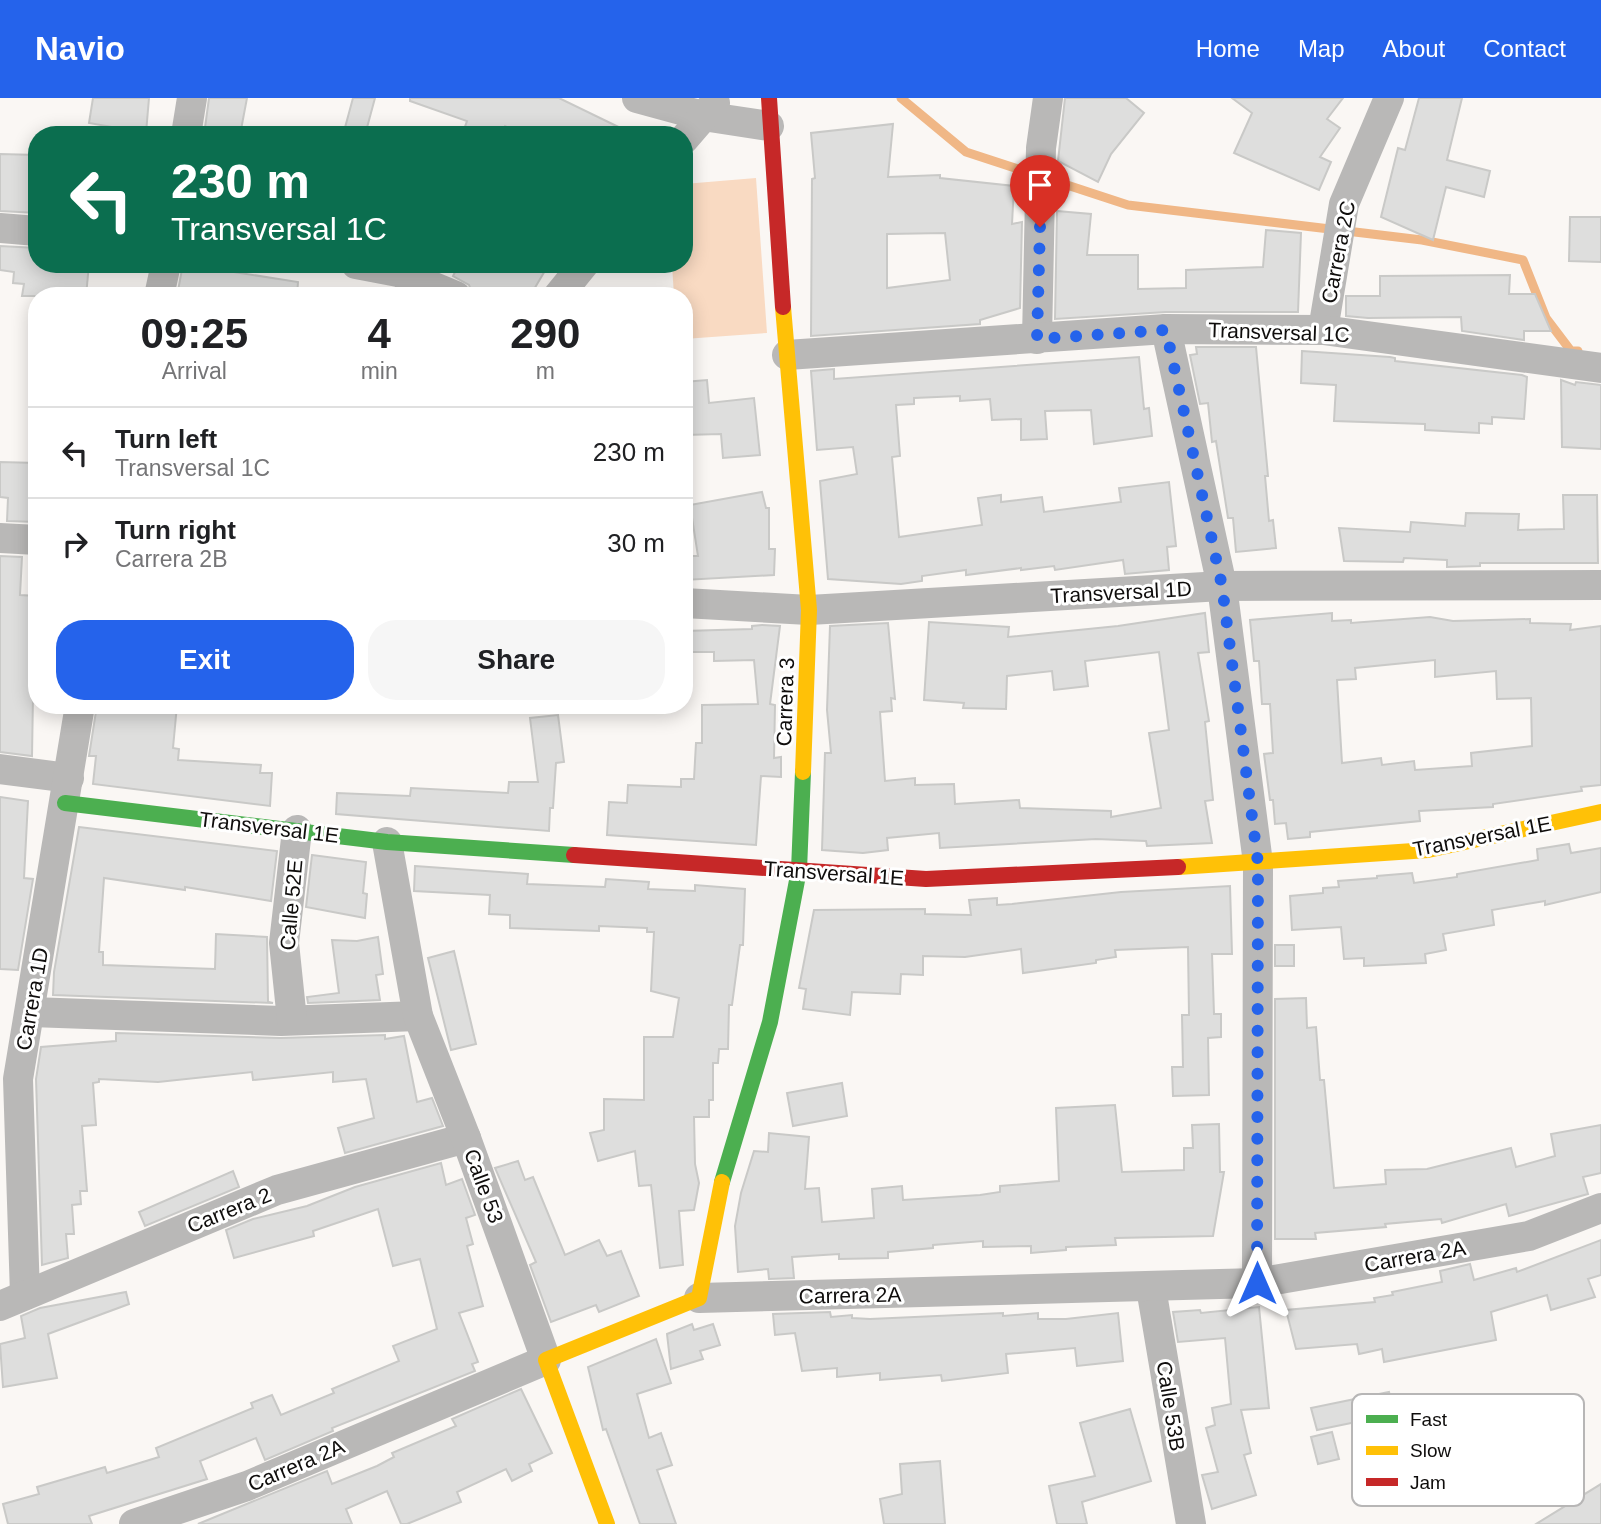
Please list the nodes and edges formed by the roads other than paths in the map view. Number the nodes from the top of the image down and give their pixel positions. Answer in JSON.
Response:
{"nodes":[{"id":1,"x":192,"y":98,"type":"edge"},
{"id":2,"x":637,"y":98,"type":"edge"},
{"id":3,"x":1048,"y":98,"type":"edge"},
{"id":4,"x":1389,"y":98,"type":"edge"},
{"id":5,"x":712,"y":107,"type":"edge"},
{"id":6,"x":769,"y":122,"type":"edge"},
{"id":7,"x":187,"y":126,"type":"edge"},
{"id":8,"x":693,"y":129,"type":"edge"},
{"id":9,"x":0,"y":228,"type":"edge"},
{"id":10,"x":28,"y":230,"type":"edge"},
{"id":11,"x":399,"y":273,"type":"edge"},
{"id":12,"x":576,"y":273,"type":"edge"},
{"id":13,"x":436,"y":287,"type":"edge"},
{"id":14,"x":565,"y":287,"type":"edge"},
{"id":15,"x":1166,"y":330,"type":"junction"},
{"id":16,"x":1324,"y":330,"type":"junction"},
{"id":17,"x":1037,"y":339,"type":"junction"},
{"id":18,"x":787,"y":355,"type":"junction"},
{"id":19,"x":1601,"y":368,"type":"edge"},
{"id":20,"x":0,"y":538,"type":"edge"},
{"id":21,"x":28,"y":540,"type":"edge"},
{"id":22,"x":1601,"y":585,"type":"edge"},
{"id":23,"x":1222,"y":586,"type":"junction"},
{"id":24,"x":693,"y":604,"type":"edge"},
{"id":25,"x":809,"y":610,"type":"junction"},
{"id":26,"x":79,"y":714,"type":"edge"},
{"id":27,"x":0,"y":769,"type":"edge"},
{"id":28,"x":67,"y":791,"type":"junction"},
{"id":29,"x":1601,"y":812,"type":"edge"},
{"id":30,"x":297,"y":831,"type":"junction"},
{"id":31,"x":387,"y":842,"type":"junction"},
{"id":32,"x":1258,"y":863,"type":"junction"},
{"id":33,"x":799,"y":870,"type":"junction"},
{"id":34,"x":31,"y":1012,"type":"junction"},
{"id":35,"x":418,"y":1016,"type":"junction"},
{"id":36,"x":292,"y":1020,"type":"junction"},
{"id":37,"x":9,"y":1081,"type":"edge"},
{"id":38,"x":466,"y":1138,"type":"junction"},
{"id":39,"x":1601,"y":1208,"type":"edge"},
{"id":40,"x":1257,"y":1283,"type":"junction"},
{"id":41,"x":1152,"y":1288,"type":"junction"},
{"id":42,"x":699,"y":1298,"type":"junction"},
{"id":43,"x":12,"y":1300,"type":"edge"},
{"id":44,"x":546,"y":1360,"type":"junction"},
{"id":45,"x":1184,"y":1523,"type":"edge"},
{"id":46,"x":134,"y":1524,"type":"edge"},
{"id":47,"x":607,"y":1524,"type":"edge"}],
"edges":[{"from":1,"to":7,"type":"street"},
{"from":2,"to":5,"type":"street"},
{"from":3,"to":17,"type":"street"},
{"from":4,"to":16,"type":"street","name":"Carrera 2C"},
{"from":5,"to":6,"type":"street"},
{"from":5,"to":8,"type":"street"},
{"from":6,"to":18,"type":"street","name":"Carrera 3"},
{"from":9,"to":10,"type":"street"},
{"from":11,"to":13,"type":"street"},
{"from":12,"to":14,"type":"street"},
{"from":15,"to":16,"type":"street","name":"Transversal 1C"},
{"from":15,"to":17,"type":"street","name":"Transversal 1C"},
{"from":15,"to":23,"type":"street"},
{"from":16,"to":19,"type":"street","name":"Transversal 1C"},
{"from":17,"to":18,"type":"street","name":"Transversal 1C"},
{"from":18,"to":25,"type":"street","name":"Carrera 3"},
{"from":20,"to":21,"type":"street"},
{"from":22,"to":23,"type":"street","name":"Transversal 1D"},
{"from":23,"to":25,"type":"street","name":"Transversal 1D"},
{"from":23,"to":32,"type":"street"},
{"from":24,"to":25,"type":"street","name":"Transversal 1D"},
{"from":25,"to":33,"type":"street","name":"Carrera 3"},
{"from":26,"to":28,"type":"street","name":"Carrera 1D"},
{"from":27,"to":28,"type":"street","name":"Transversal 1E"},
{"from":28,"to":30,"type":"street","name":"Transversal 1E"},
{"from":28,"to":34,"type":"street","name":"Carrera 1D"},
{"from":29,"to":32,"type":"street","name":"Transversal 1E"},
{"from":30,"to":31,"type":"street","name":"Transversal 1E"},
{"from":30,"to":36,"type":"street","name":"Calle 52E"},
{"from":31,"to":33,"type":"street","name":"Transversal 1E"},
{"from":31,"to":35,"type":"street","name":"Calle 53"},
{"from":32,"to":33,"type":"street","name":"Transversal 1E"},
{"from":32,"to":40,"type":"street"},
{"from":33,"to":42,"type":"street","name":"Carrera 3"},
{"from":34,"to":36,"type":"street"},
{"from":34,"to":37,"type":"street","name":"Carrera 1D"},
{"from":35,"to":36,"type":"street"},
{"from":35,"to":38,"type":"street","name":"Calle 53"},
{"from":37,"to":43,"type":"street","name":"Carrera 1D"},
{"from":38,"to":43,"type":"street","name":"Carrera 2"},
{"from":38,"to":44,"type":"street","name":"Calle 53"},
{"from":39,"to":40,"type":"street","name":"Carrera 2A"},
{"from":40,"to":41,"type":"street","name":"Carrera 2A"},
{"from":41,"to":42,"type":"street","name":"Carrera 2A"},
{"from":41,"to":45,"type":"street","name":"Calle 53B"},
{"from":42,"to":44,"type":"street","name":"Carrera 2A"},
{"from":44,"to":46,"type":"street","name":"Carrera 2A"},
{"from":44,"to":47,"type":"street","name":"Calle 53"}]}
